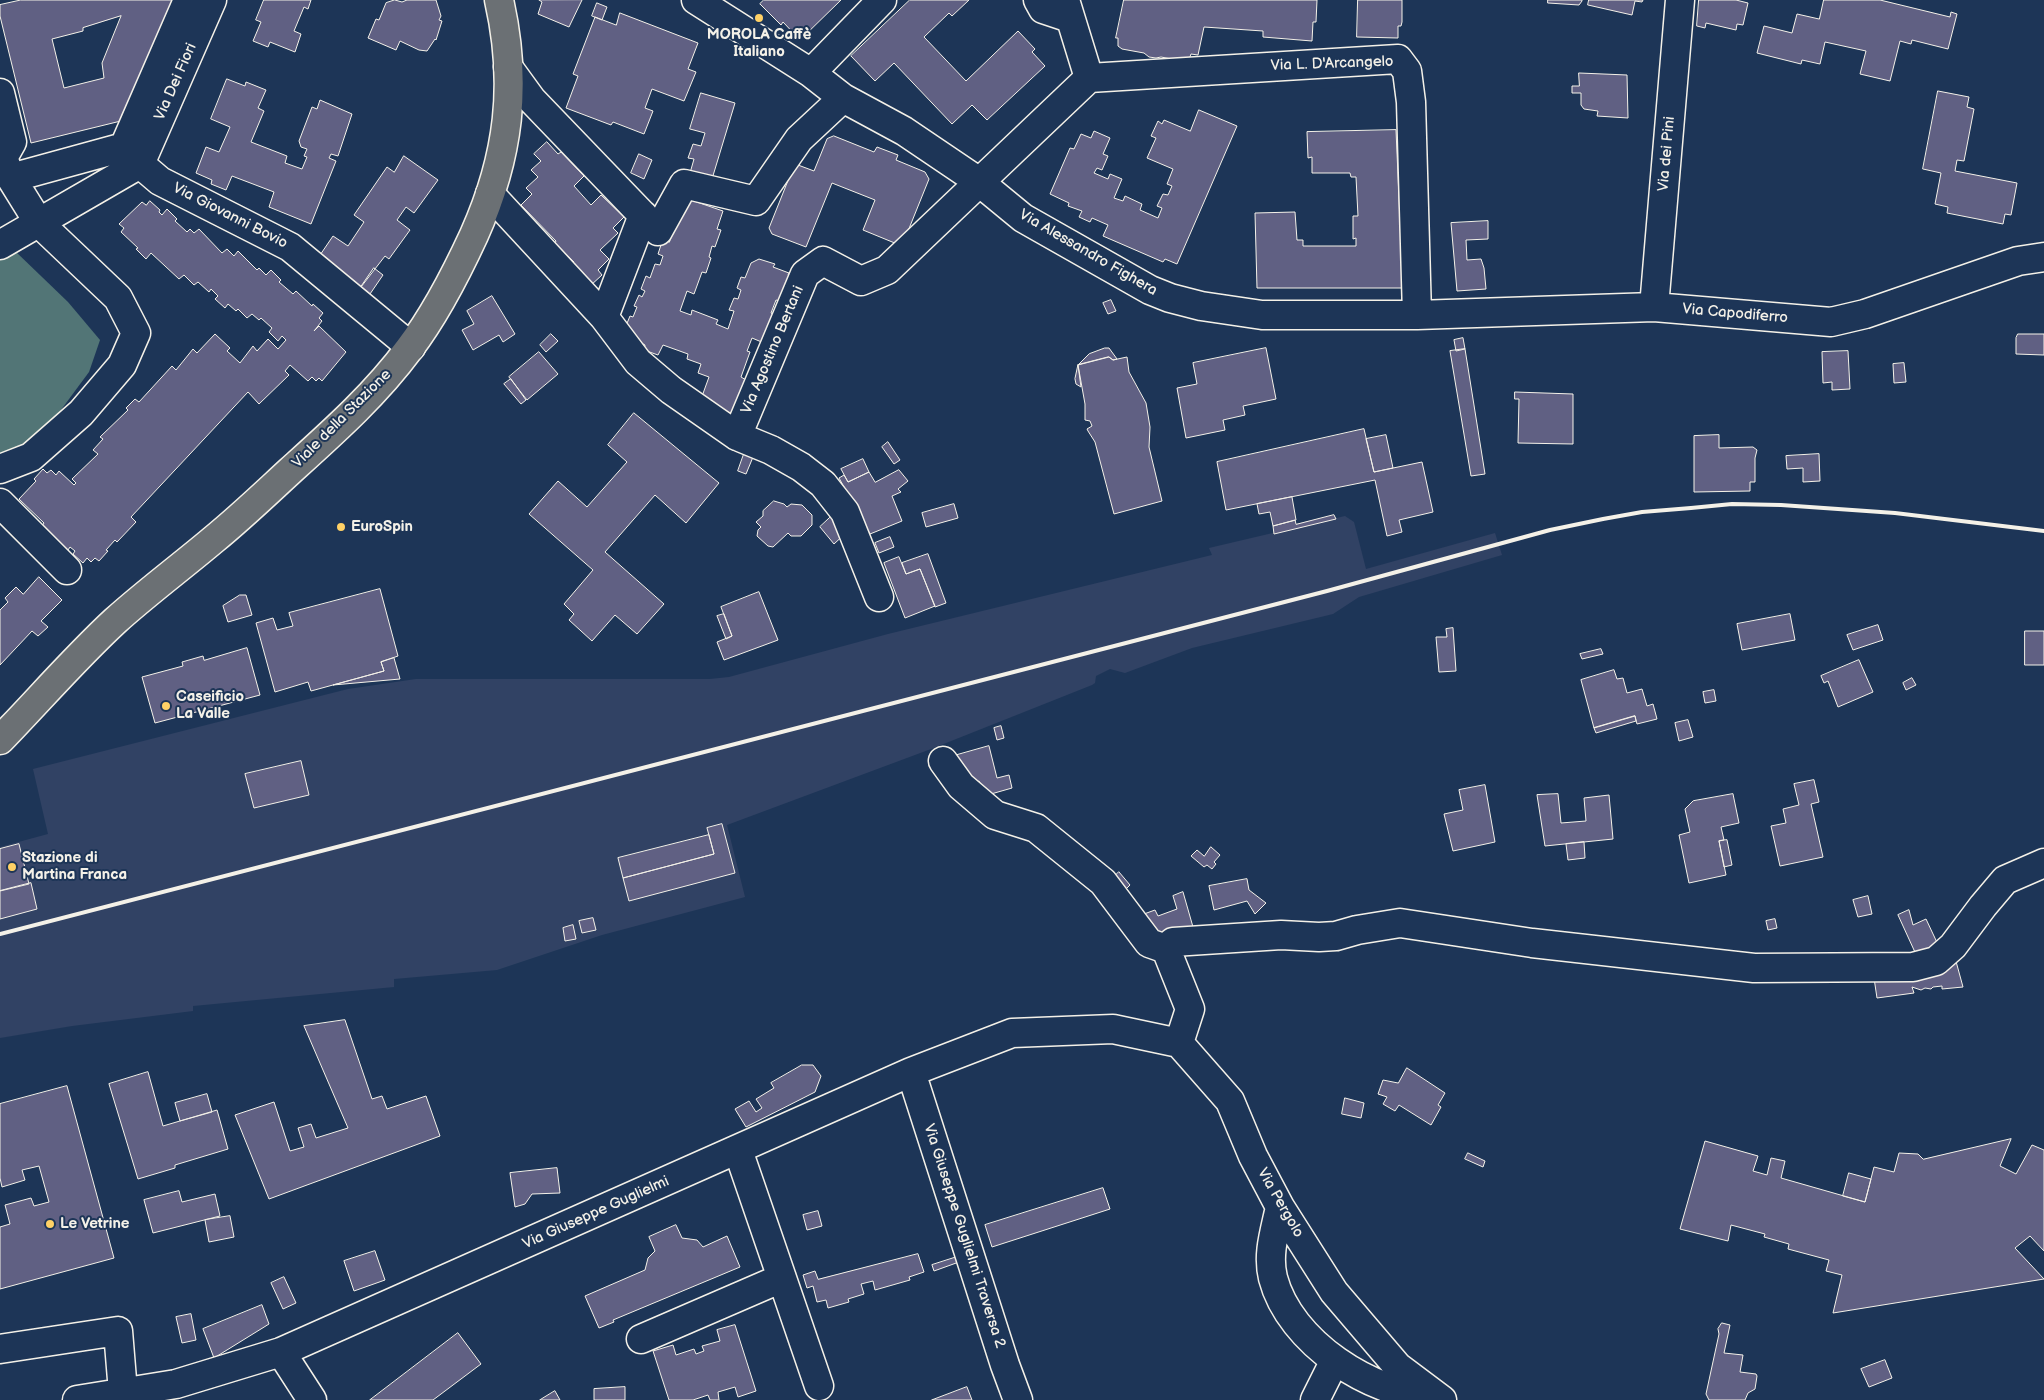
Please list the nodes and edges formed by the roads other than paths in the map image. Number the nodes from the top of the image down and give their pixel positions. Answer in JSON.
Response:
{"nodes":[{"id":1,"x":188,"y":0,"type":"edge"},
{"id":2,"x":212,"y":0,"type":"edge"},
{"id":3,"x":499,"y":0,"type":"edge"},
{"id":4,"x":696,"y":0,"type":"edge"},
{"id":5,"x":882,"y":0,"type":"edge"},
{"id":6,"x":1038,"y":0,"type":"edge"},
{"id":7,"x":1680,"y":0,"type":"edge"},
{"id":8,"x":1067,"y":9,"type":"edge"},
{"id":9,"x":508,"y":67,"type":"junction"},
{"id":10,"x":811,"y":73,"type":"junction"},
{"id":11,"x":1089,"y":78,"type":"junction"},
{"id":12,"x":0,"y":93,"type":"edge"},
{"id":13,"x":843,"y":98,"type":"junction"},
{"id":14,"x":132,"y":155,"type":"junction"},
{"id":15,"x":5,"y":164,"type":"edge"},
{"id":16,"x":978,"y":181,"type":"junction"},
{"id":17,"x":490,"y":194,"type":"junction"},
{"id":18,"x":39,"y":223,"type":"junction"},
{"id":19,"x":651,"y":223,"type":"junction"},
{"id":20,"x":0,"y":245,"type":"edge"},
{"id":21,"x":2044,"y":257,"type":"edge"},
{"id":22,"x":1654,"y":308,"type":"junction"},
{"id":23,"x":1417,"y":314,"type":"junction"},
{"id":24,"x":604,"y":317,"type":"junction"},
{"id":25,"x":411,"y":347,"type":"junction"},
{"id":26,"x":737,"y":436,"type":"junction"},
{"id":27,"x":0,"y":469,"type":"edge"},
{"id":28,"x":0,"y":503,"type":"edge"},
{"id":29,"x":67,"y":570,"type":"dead end"},
{"id":30,"x":879,"y":597,"type":"dead end"},
{"id":31,"x":6,"y":729,"type":"edge"},
{"id":32,"x":942,"y":761,"type":"dead end"},
{"id":33,"x":2044,"y":863,"type":"edge"},
{"id":34,"x":1166,"y":949,"type":"junction"},
{"id":35,"x":1179,"y":1043,"type":"junction"},
{"id":36,"x":911,"y":1072,"type":"junction"},
{"id":37,"x":738,"y":1150,"type":"junction"},
{"id":38,"x":1280,"y":1207,"type":"junction"},
{"id":39,"x":782,"y":1278,"type":"junction"},
{"id":40,"x":641,"y":1339,"type":"dead end"},
{"id":41,"x":0,"y":1350,"type":"edge"},
{"id":42,"x":281,"y":1352,"type":"junction"},
{"id":43,"x":1335,"y":1360,"type":"junction"},
{"id":44,"x":819,"y":1386,"type":"dead end"},
{"id":45,"x":124,"y":1392,"type":"junction"},
{"id":46,"x":1441,"y":1399,"type":"edge"},
{"id":47,"x":76,"y":1400,"type":"edge"},
{"id":48,"x":312,"y":1400,"type":"edge"},
{"id":49,"x":1018,"y":1400,"type":"edge"},
{"id":50,"x":1315,"y":1400,"type":"edge"}],
"edges":[{"from":1,"to":14,"type":"street","name":"Via Dei Fiori"},
{"from":2,"to":14,"type":"street","name":"Via Dei Fiori"},
{"from":3,"to":9,"type":"main road","name":"Viale della Stazione"},
{"from":4,"to":10,"type":"street","name":"Via Alessandro Fighera"},
{"from":5,"to":10,"type":"street"},
{"from":6,"to":8,"type":"street"},
{"from":7,"to":22,"type":"street","name":"Via dei Pini"},
{"from":8,"to":11,"type":"street"},
{"from":9,"to":17,"type":"main road","name":"Viale della Stazione"},
{"from":9,"to":19,"type":"street"},
{"from":10,"to":13,"type":"street","name":"Via Alessandro Fighera"},
{"from":11,"to":16,"type":"street"},
{"from":11,"to":23,"type":"street","name":"Via L. D'Arcangelo"},
{"from":12,"to":15,"type":"street"},
{"from":13,"to":16,"type":"street","name":"Via Alessandro Fighera"},
{"from":13,"to":19,"type":"street"},
{"from":14,"to":15,"type":"street"},
{"from":14,"to":18,"type":"street"},
{"from":14,"to":25,"type":"street","name":"Via Giovanni Bovio"},
{"from":15,"to":18,"type":"street"},
{"from":16,"to":23,"type":"street","name":"Via Alessandro Fighera"},
{"from":16,"to":26,"type":"street","name":"Via Agostino Bertani"},
{"from":17,"to":24,"type":"street","name":"Via Agostino Bertani"},
{"from":17,"to":25,"type":"main road","name":"Viale della Stazione"},
{"from":18,"to":20,"type":"street"},
{"from":18,"to":27,"type":"street"},
{"from":19,"to":24,"type":"street"},
{"from":21,"to":22,"type":"street","name":"Via Capodiferro"},
{"from":22,"to":23,"type":"street","name":"Via Capodiferro"},
{"from":24,"to":26,"type":"street","name":"Via Agostino Bertani"},
{"from":25,"to":31,"type":"main road","name":"Viale della Stazione"},
{"from":26,"to":30,"type":"street","name":"Via Agostino Bertani"},
{"from":28,"to":29,"type":"street"},
{"from":32,"to":34,"type":"street"},
{"from":33,"to":34,"type":"street"},
{"from":34,"to":35,"type":"street"},
{"from":35,"to":36,"type":"street","name":"Via Giuseppe Guglielmi"},
{"from":35,"to":38,"type":"street","name":"Via Pergolo"},
{"from":36,"to":37,"type":"street","name":"Via Giuseppe Guglielmi"},
{"from":36,"to":49,"type":"street","name":"Via Giuseppe Guglielmi Traversa 2"},
{"from":37,"to":39,"type":"street"},
{"from":37,"to":42,"type":"street","name":"Via Giuseppe Guglielmi"},
{"from":38,"to":43,"type":"street"},
{"from":38,"to":46,"type":"street","name":"Via Pergolo"},
{"from":39,"to":40,"type":"street"},
{"from":39,"to":44,"type":"street"},
{"from":41,"to":45,"type":"street"},
{"from":42,"to":45,"type":"street","name":"Via Giuseppe Guglielmi"},
{"from":42,"to":48,"type":"street"},
{"from":43,"to":46,"type":"street"},
{"from":43,"to":50,"type":"street"},
{"from":45,"to":47,"type":"street","name":"Via Giuseppe Guglielmi"}]}
